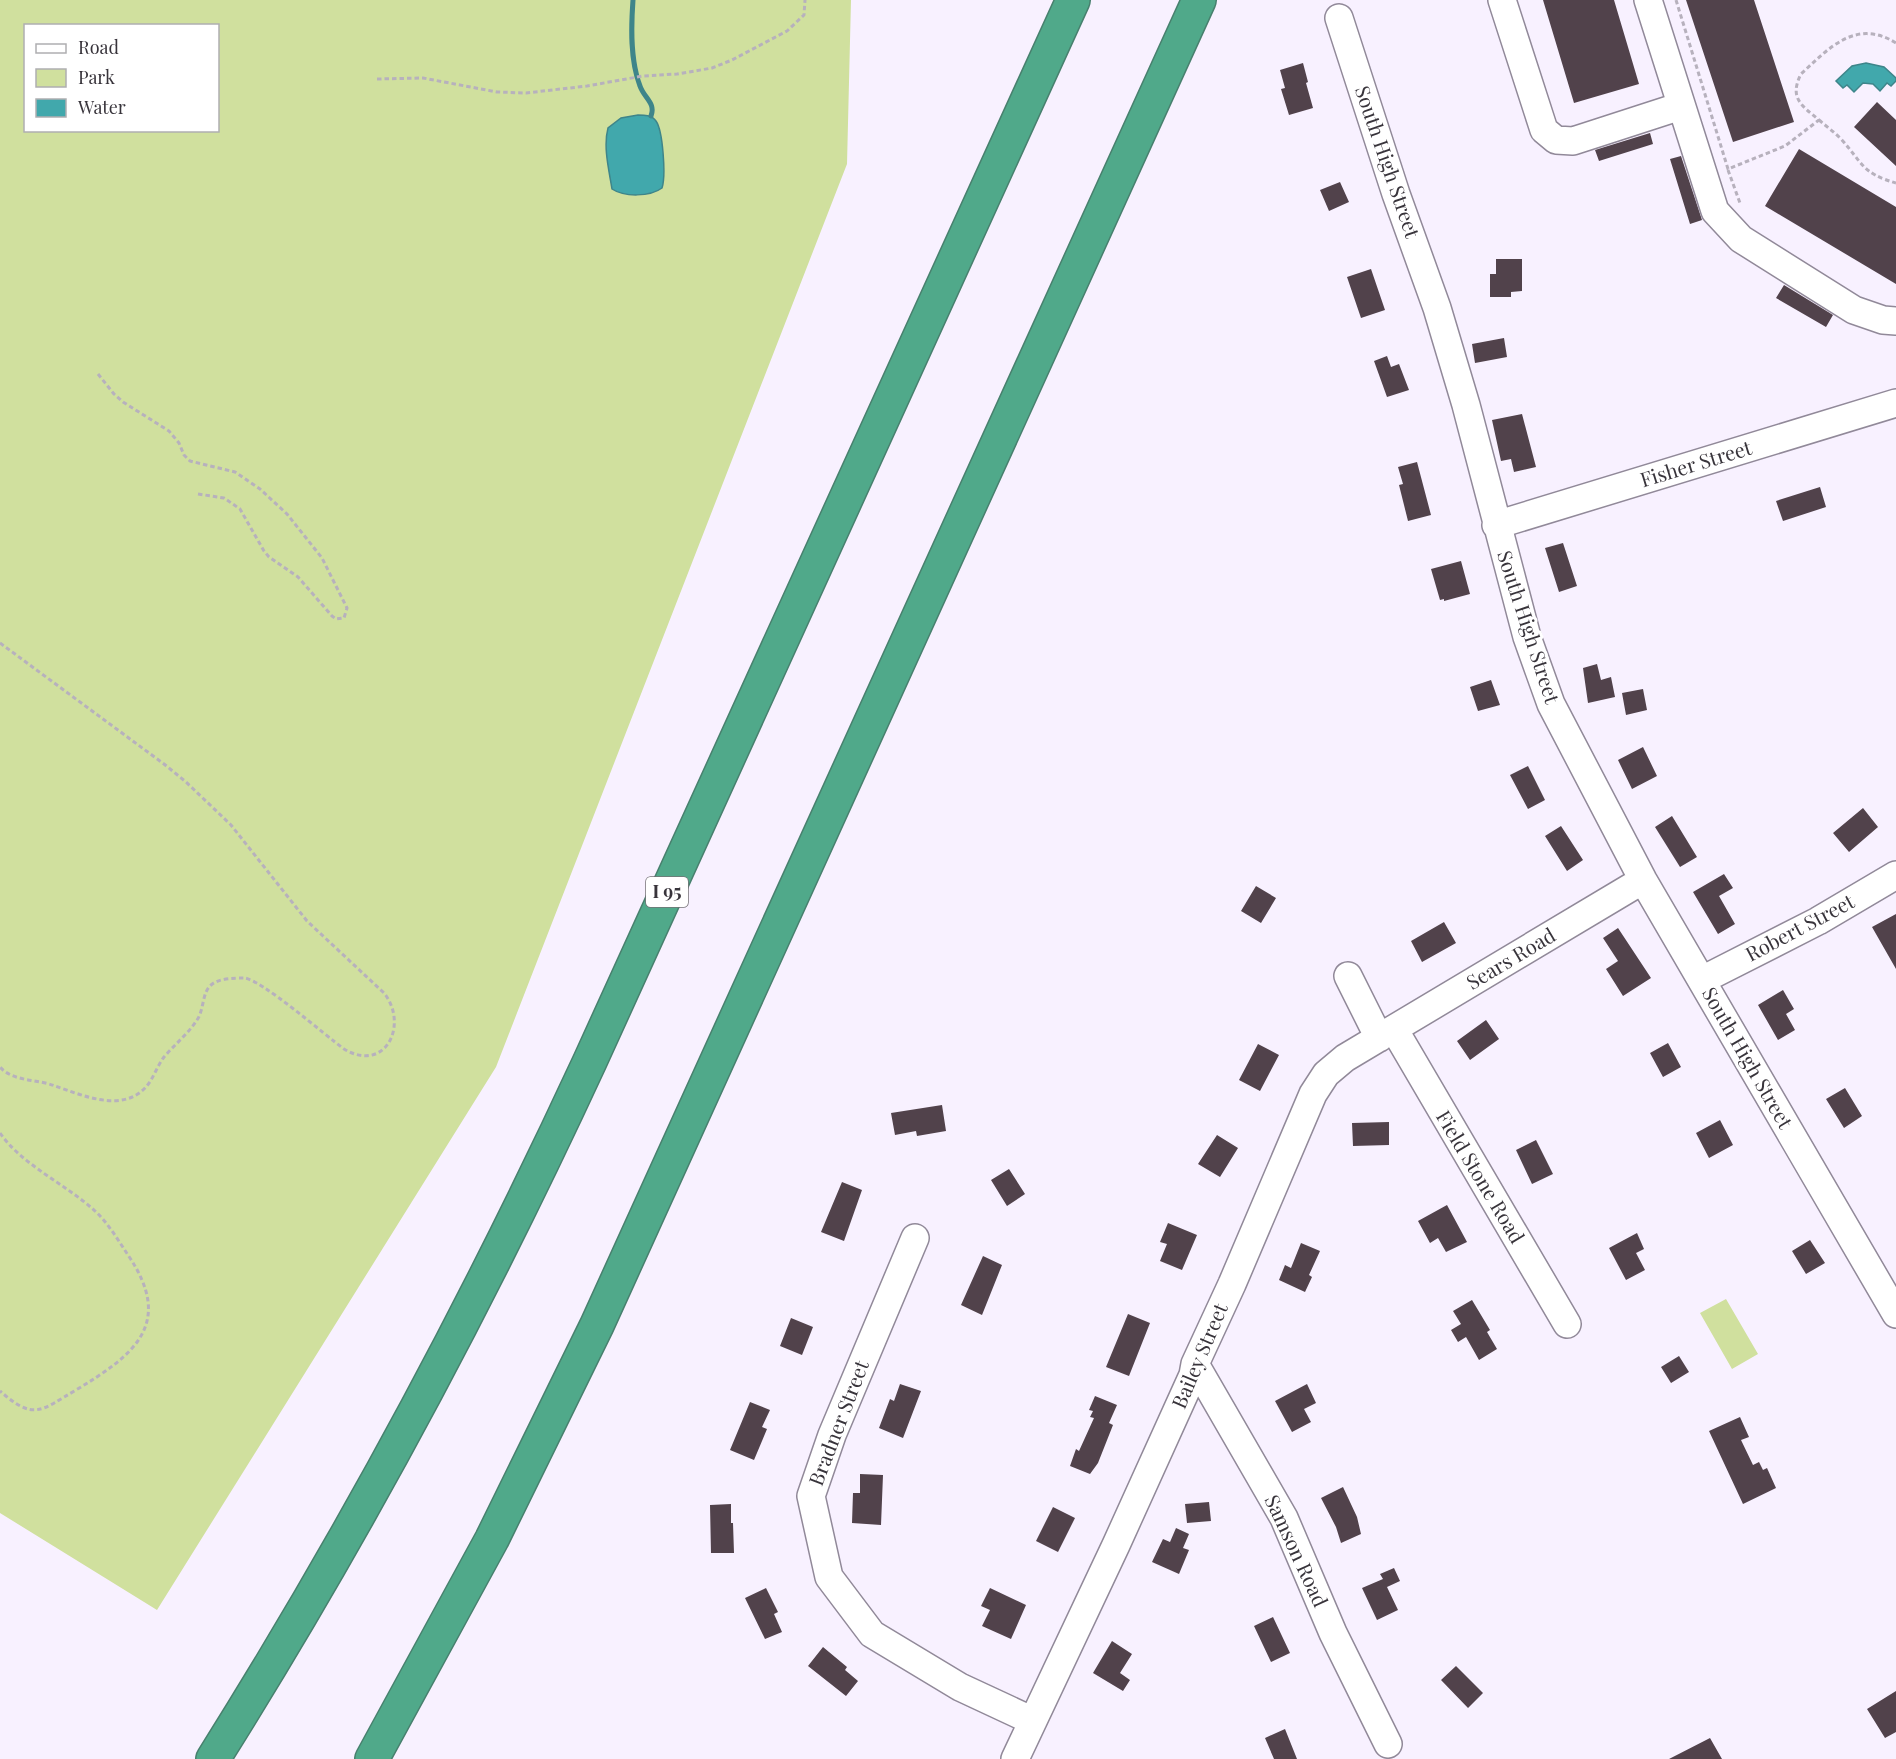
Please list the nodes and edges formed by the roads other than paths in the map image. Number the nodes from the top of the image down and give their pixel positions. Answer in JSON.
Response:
{"nodes":[{"id":1,"x":1073,"y":0,"type":"edge"},
{"id":2,"x":1199,"y":0,"type":"edge"},
{"id":3,"x":1218,"y":0,"type":"edge"},
{"id":4,"x":1502,"y":0,"type":"edge"},
{"id":5,"x":1648,"y":0,"type":"edge"},
{"id":6,"x":1339,"y":18,"type":"dead end"},
{"id":7,"x":1166,"y":73,"type":"junction"},
{"id":8,"x":1681,"y":106,"type":"junction"},
{"id":9,"x":1896,"y":321,"type":"edge"},
{"id":10,"x":1896,"y":404,"type":"edge"},
{"id":11,"x":1496,"y":525,"type":"junction"},
{"id":12,"x":1896,"y":875,"type":"edge"},
{"id":13,"x":1643,"y":880,"type":"junction"},
{"id":14,"x":1348,"y":976,"type":"dead end"},
{"id":15,"x":1702,"y":980,"type":"junction"},
{"id":16,"x":1386,"y":1034,"type":"junction"},
{"id":17,"x":915,"y":1238,"type":"dead end"},
{"id":18,"x":1896,"y":1314,"type":"edge"},
{"id":19,"x":1567,"y":1324,"type":"dead end"},
{"id":20,"x":1195,"y":1364,"type":"junction"},
{"id":21,"x":1033,"y":1721,"type":"junction"},
{"id":22,"x":1388,"y":1744,"type":"dead end"},
{"id":23,"x":213,"y":1759,"type":"edge"},
{"id":24,"x":372,"y":1759,"type":"edge"},
{"id":25,"x":1015,"y":1759,"type":"edge"}],
"edges":[{"from":1,"to":23,"type":"highway","number":"I 95"},
{"from":2,"to":7,"type":"highway"},
{"from":3,"to":7,"type":"highway"},
{"from":4,"to":8,"type":"street"},
{"from":5,"to":8,"type":"street"},
{"from":6,"to":11,"type":"street","name":"South High Street"},
{"from":7,"to":24,"type":"highway"},
{"from":8,"to":9,"type":"street"},
{"from":10,"to":11,"type":"street","name":"Fisher Street"},
{"from":11,"to":13,"type":"street","name":"South High Street"},
{"from":12,"to":15,"type":"street","name":"Robert Street"},
{"from":13,"to":15,"type":"street","name":"South High Street"},
{"from":13,"to":16,"type":"street","name":"Sears Road"},
{"from":14,"to":16,"type":"street"},
{"from":15,"to":18,"type":"street","name":"South High Street"},
{"from":16,"to":19,"type":"street","name":"Field Stone Road"},
{"from":16,"to":20,"type":"street","name":"Bailey Street"},
{"from":17,"to":21,"type":"street","name":"Bradner Street"},
{"from":20,"to":21,"type":"street","name":"Bailey Street"},
{"from":20,"to":22,"type":"street","name":"Samson Road"},
{"from":21,"to":25,"type":"street","name":"Bailey Street"}]}
